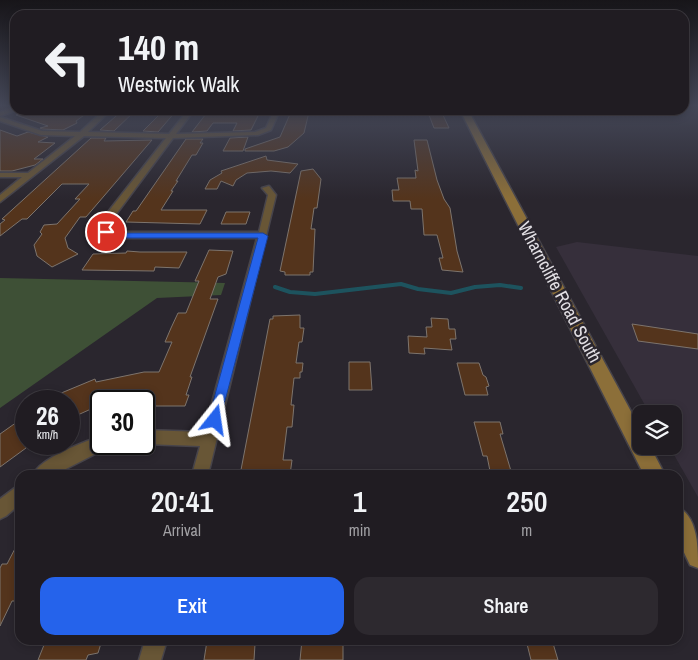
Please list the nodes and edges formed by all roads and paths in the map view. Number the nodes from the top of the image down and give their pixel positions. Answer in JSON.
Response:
{"nodes":[{"id":1,"x":78,"y":137,"type":"edge"},
{"id":2,"x":171,"y":137,"type":"edge"},
{"id":3,"x":478,"y":137,"type":"edge"},
{"id":4,"x":0,"y":175,"type":"edge"},
{"id":5,"x":28,"y":175,"type":"junction"},
{"id":6,"x":266,"y":188,"type":"dead end"},
{"id":7,"x":0,"y":198,"type":"edge"},
{"id":8,"x":263,"y":236,"type":"junction"},
{"id":9,"x":155,"y":437,"type":"edge"},
{"id":10,"x":210,"y":439,"type":"junction"},
{"id":11,"x":90,"y":448,"type":"edge"},
{"id":12,"x":47,"y":470,"type":"edge"},
{"id":13,"x":201,"y":470,"type":"edge"},
{"id":14,"x":652,"y":470,"type":"edge"},
{"id":15,"x":15,"y":497,"type":"edge"},
{"id":16,"x":0,"y":510,"type":"edge"},
{"id":17,"x":683,"y":528,"type":"edge"},
{"id":18,"x":698,"y":557,"type":"edge"},
{"id":19,"x":154,"y":645,"type":"edge"},
{"id":20,"x":150,"y":660,"type":"edge"}],
"edges":[{"from":1,"to":5,"type":"street"},
{"from":2,"to":8,"type":"street"},
{"from":3,"to":14,"type":"main road","name":"Wharncliffe Road South"},
{"from":4,"to":5,"type":"street"},
{"from":5,"to":7,"type":"street"},
{"from":6,"to":8,"type":"street"},
{"from":8,"to":10,"type":"street"},
{"from":9,"to":10,"type":"street"},
{"from":10,"to":13,"type":"street"},
{"from":11,"to":12,"type":"street"},
{"from":15,"to":16,"type":"street"},
{"from":17,"to":18,"type":"main road"},
{"from":19,"to":20,"type":"street"}]}
